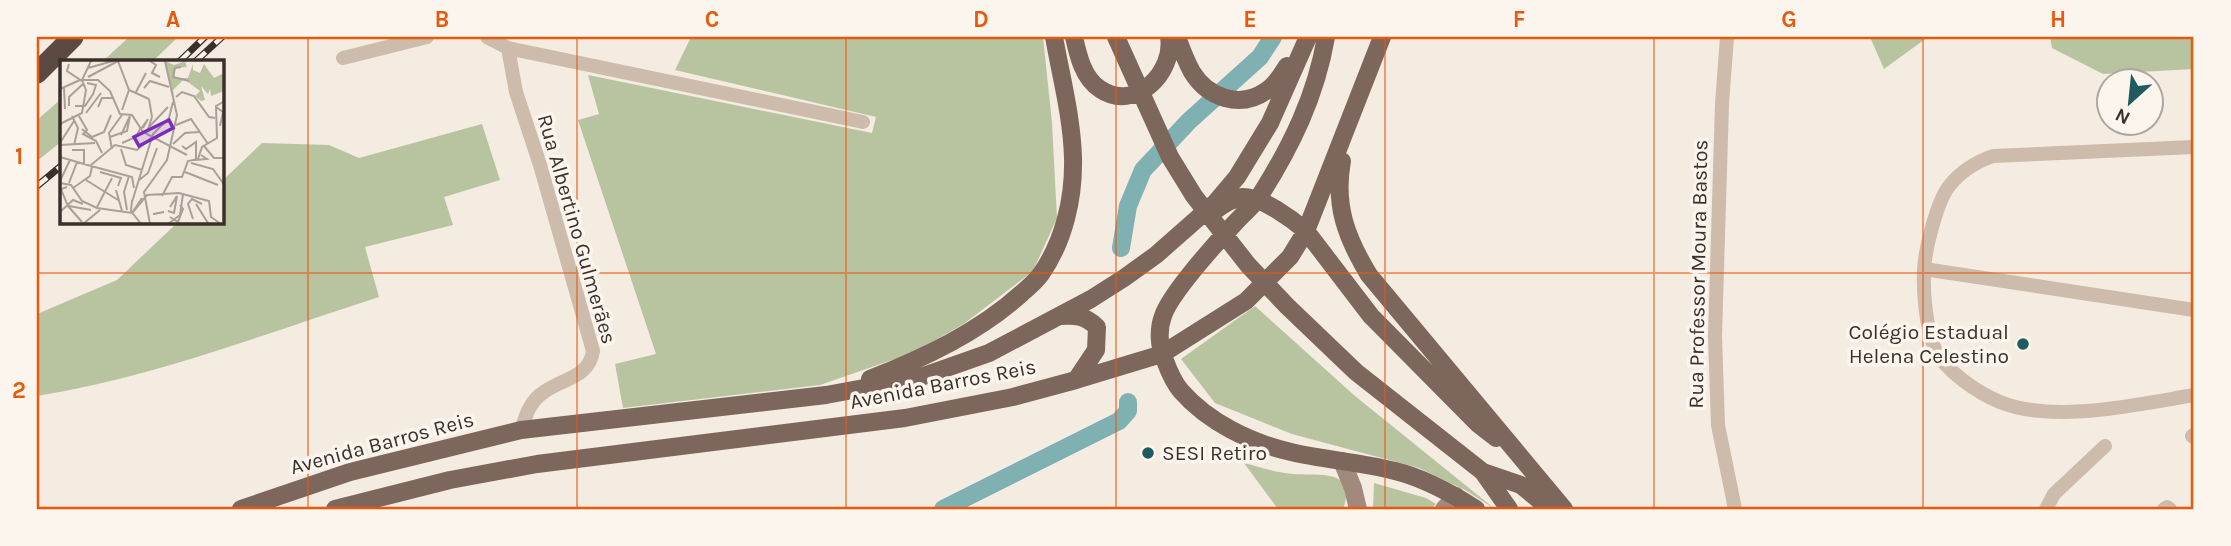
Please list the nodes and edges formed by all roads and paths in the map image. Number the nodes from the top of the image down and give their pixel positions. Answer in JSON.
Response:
{"nodes":[{"id":1,"x":73,"y":37,"type":"edge"},
{"id":2,"x":427,"y":37,"type":"edge"},
{"id":3,"x":487,"y":37,"type":"edge"},
{"id":4,"x":1054,"y":37,"type":"edge"},
{"id":5,"x":1074,"y":37,"type":"edge"},
{"id":6,"x":1169,"y":37,"type":"edge"},
{"id":7,"x":1177,"y":37,"type":"edge"},
{"id":8,"x":1307,"y":37,"type":"edge"},
{"id":9,"x":1326,"y":37,"type":"edge"},
{"id":10,"x":1727,"y":37,"type":"edge"},
{"id":11,"x":1383,"y":41,"type":"edge"},
{"id":12,"x":508,"y":48,"type":"junction"},
{"id":13,"x":1122,"y":49,"type":"edge"},
{"id":14,"x":343,"y":58,"type":"dead end"},
{"id":15,"x":37,"y":73,"type":"edge"},
{"id":16,"x":863,"y":122,"type":"dead end"},
{"id":17,"x":1349,"y":123,"type":"junction"},
{"id":18,"x":2194,"y":147,"type":"edge"},
{"id":19,"x":1257,"y":200,"type":"junction"},
{"id":20,"x":1190,"y":227,"type":"junction"},
{"id":21,"x":1306,"y":231,"type":"junction"},
{"id":22,"x":1924,"y":269,"type":"junction"},
{"id":23,"x":2194,"y":310,"type":"edge"},
{"id":24,"x":1058,"y":316,"type":"junction"},
{"id":25,"x":1162,"y":354,"type":"junction"},
{"id":26,"x":1076,"y":380,"type":"junction"},
{"id":27,"x":826,"y":395,"type":"junction"},
{"id":28,"x":2194,"y":395,"type":"edge"},
{"id":29,"x":521,"y":430,"type":"junction"},
{"id":30,"x":2105,"y":446,"type":"dead end"},
{"id":31,"x":1521,"y":457,"type":"junction"},
{"id":32,"x":1342,"y":461,"type":"junction"},
{"id":33,"x":1483,"y":472,"type":"junction"},
{"id":34,"x":1450,"y":503,"type":"edge"},
{"id":35,"x":242,"y":509,"type":"edge"},
{"id":36,"x":335,"y":509,"type":"edge"},
{"id":37,"x":1359,"y":509,"type":"edge"},
{"id":38,"x":1476,"y":509,"type":"edge"},
{"id":39,"x":1509,"y":509,"type":"edge"},
{"id":40,"x":1550,"y":509,"type":"edge"},
{"id":41,"x":1564,"y":509,"type":"edge"},
{"id":42,"x":1735,"y":509,"type":"edge"},
{"id":43,"x":2046,"y":509,"type":"edge"}],
"edges":[{"from":1,"to":15,"type":"highway"},
{"from":2,"to":14,"type":"street"},
{"from":3,"to":12,"type":"street"},
{"from":4,"to":27,"type":"main road"},
{"from":5,"to":6,"type":"main road"},
{"from":7,"to":8,"type":"main road"},
{"from":8,"to":20,"type":"main road","name":"Avenida Barros Reis"},
{"from":9,"to":19,"type":"main road"},
{"from":10,"to":42,"type":"street","name":"Rua Professor Moura Bastos"},
{"from":11,"to":17,"type":"main road","name":"Avenida Barros Reis"},
{"from":12,"to":16,"type":"street"},
{"from":12,"to":29,"type":"street","name":"Rua Albertino Gulmerães"},
{"from":13,"to":33,"type":"main road"},
{"from":17,"to":21,"type":"main road","name":"Avenida Barros Reis"},
{"from":17,"to":31,"type":"main road"},
{"from":18,"to":22,"type":"street"},
{"from":19,"to":20,"type":"main road"},
{"from":19,"to":21,"type":"main road"},
{"from":19,"to":25,"type":"main road"},
{"from":20,"to":24,"type":"main road","name":"Avenida Barros Reis"},
{"from":21,"to":25,"type":"main road","name":"Avenida Barros Reis"},
{"from":21,"to":31,"type":"main road"},
{"from":22,"to":23,"type":"street"},
{"from":22,"to":28,"type":"street"},
{"from":24,"to":26,"type":"main road"},
{"from":24,"to":27,"type":"main road","name":"Avenida Barros Reis"},
{"from":25,"to":26,"type":"main road","name":"Avenida Barros Reis"},
{"from":25,"to":32,"type":"main road"},
{"from":26,"to":36,"type":"main road","name":"Avenida Barros Reis"},
{"from":27,"to":29,"type":"main road","name":"Avenida Barros Reis"},
{"from":29,"to":35,"type":"main road","name":"Avenida Barros Reis"},
{"from":30,"to":43,"type":"street"},
{"from":31,"to":41,"type":"main road"},
{"from":32,"to":34,"type":"main road"},
{"from":32,"to":37,"type":"main road"},
{"from":33,"to":39,"type":"main road"},
{"from":33,"to":40,"type":"main road"},
{"from":34,"to":38,"type":"main road"}]}
